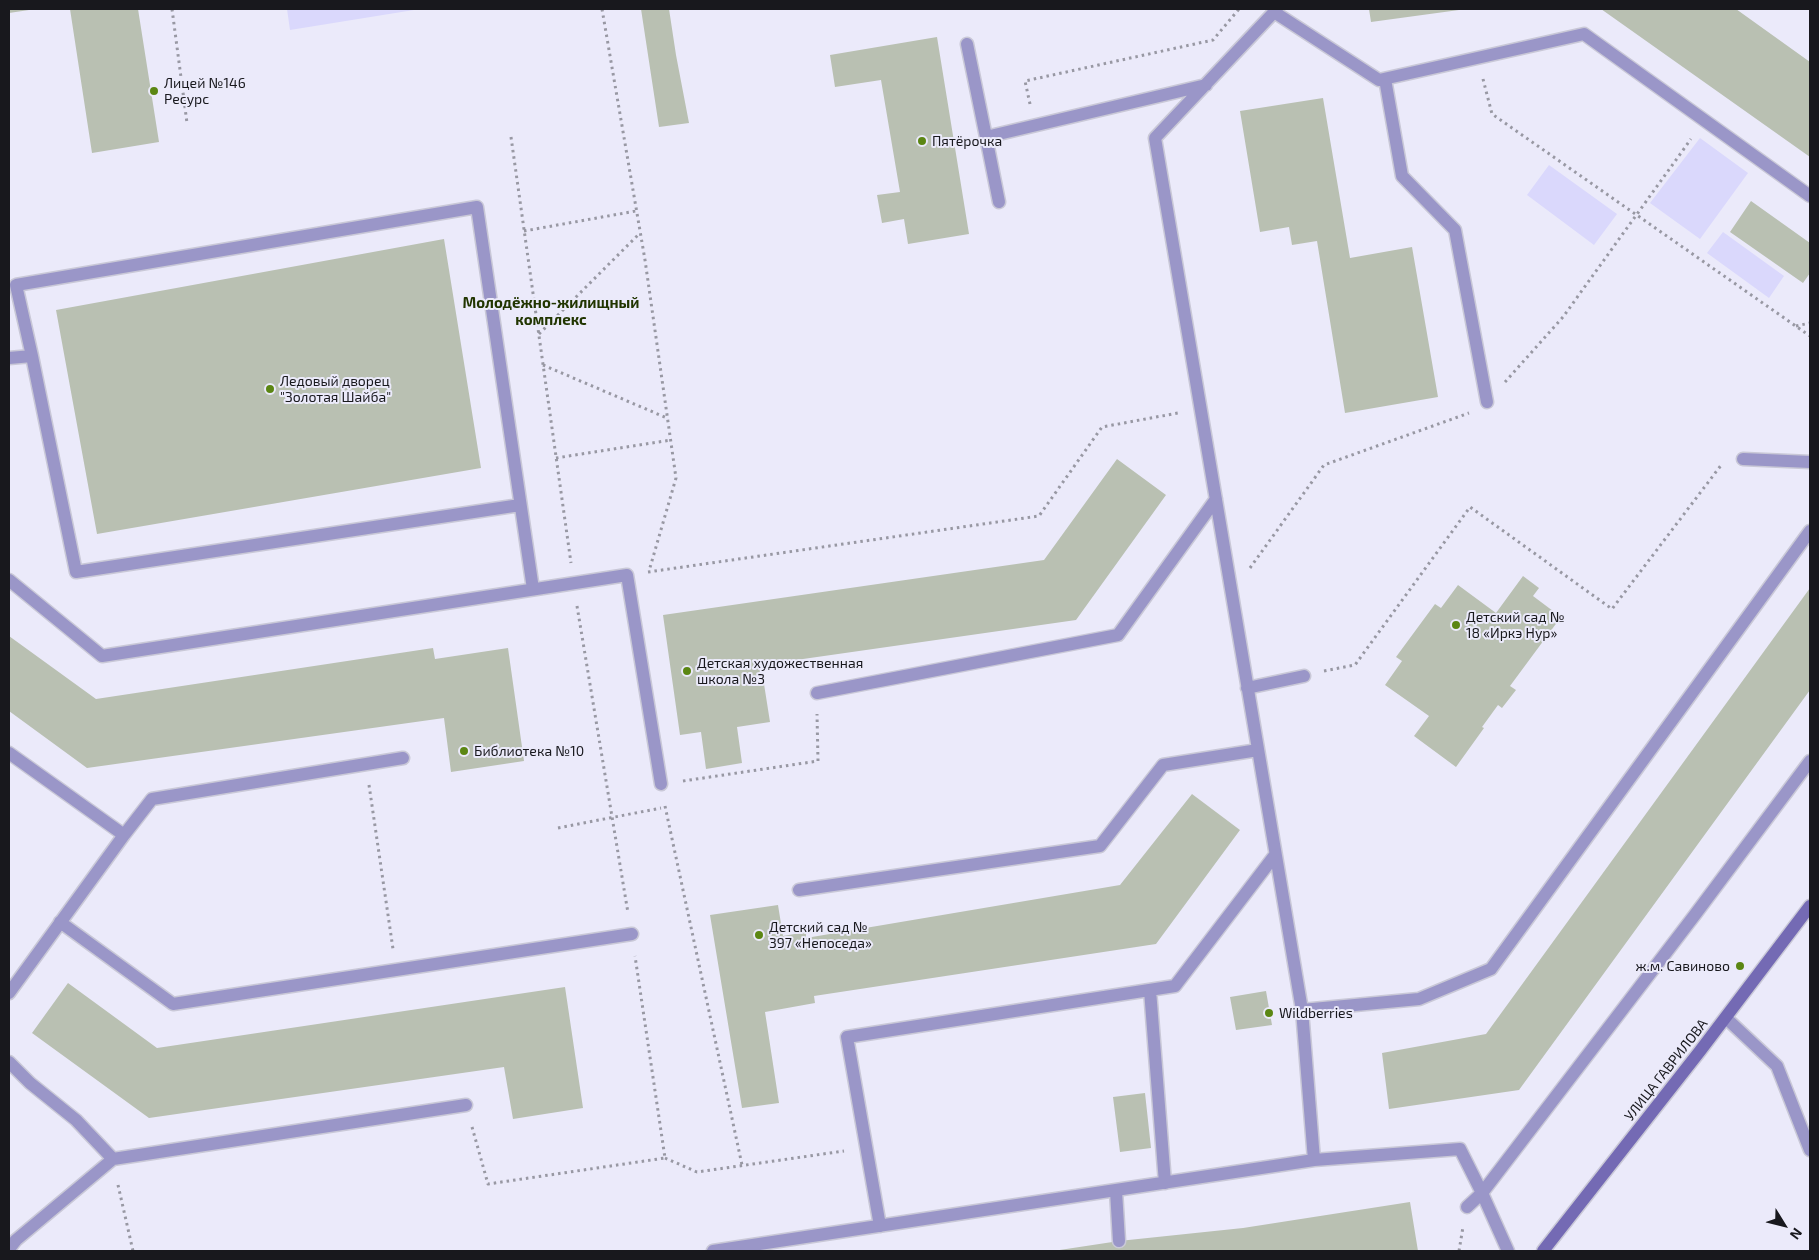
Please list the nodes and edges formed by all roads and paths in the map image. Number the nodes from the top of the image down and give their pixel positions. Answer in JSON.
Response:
{"nodes":[{"id":1,"x":172,"y":9,"type":"edge"},
{"id":2,"x":602,"y":9,"type":"edge"},
{"id":3,"x":1239,"y":9,"type":"edge"},
{"id":4,"x":1275,"y":11,"type":"edge"},
{"id":5,"x":967,"y":44,"type":"dead end"},
{"id":6,"x":1478,"y":58,"type":"junction"},
{"id":7,"x":1385,"y":79,"type":"junction"},
{"id":8,"x":1025,"y":80,"type":"dead end"},
{"id":9,"x":1206,"y":85,"type":"junction"},
{"id":10,"x":187,"y":123,"type":"dead end"},
{"id":11,"x":986,"y":137,"type":"junction"},
{"id":12,"x":511,"y":138,"type":"dead end"},
{"id":13,"x":1810,"y":196,"type":"edge"},
{"id":14,"x":999,"y":202,"type":"dead end"},
{"id":15,"x":636,"y":211,"type":"junction"},
{"id":16,"x":524,"y":231,"type":"junction"},
{"id":17,"x":640,"y":234,"type":"junction"},
{"id":18,"x":1810,"y":323,"type":"edge"},
{"id":19,"x":1795,"y":326,"type":"junction"},
{"id":20,"x":539,"y":334,"type":"junction"},
{"id":21,"x":1810,"y":336,"type":"edge"},
{"id":22,"x":32,"y":356,"type":"junction"},
{"id":23,"x":9,"y":358,"type":"edge"},
{"id":24,"x":543,"y":365,"type":"junction"},
{"id":25,"x":1487,"y":402,"type":"dead end"},
{"id":26,"x":1201,"y":408,"type":"junction"},
{"id":27,"x":667,"y":418,"type":"junction"},
{"id":28,"x":671,"y":440,"type":"junction"},
{"id":29,"x":556,"y":458,"type":"junction"},
{"id":30,"x":1743,"y":459,"type":"joint"},
{"id":31,"x":1810,"y":462,"type":"edge"},
{"id":32,"x":1216,"y":499,"type":"junction"},
{"id":33,"x":520,"y":505,"type":"junction"},
{"id":34,"x":1810,"y":531,"type":"edge"},
{"id":35,"x":649,"y":571,"type":"junction"},
{"id":36,"x":628,"y":574,"type":"junction"},
{"id":37,"x":9,"y":580,"type":"edge"},
{"id":38,"x":574,"y":582,"type":"junction"},
{"id":39,"x":533,"y":589,"type":"junction"},
{"id":40,"x":1304,"y":676,"type":"joint"},
{"id":41,"x":1247,"y":688,"type":"junction"},
{"id":42,"x":817,"y":694,"type":"joint"},
{"id":43,"x":1258,"y":750,"type":"junction"},
{"id":44,"x":9,"y":753,"type":"edge"},
{"id":45,"x":402,"y":758,"type":"dead end"},
{"id":46,"x":1810,"y":761,"type":"edge"},
{"id":47,"x":366,"y":764,"type":"junction"},
{"id":48,"x":661,"y":784,"type":"junction"},
{"id":49,"x":665,"y":807,"type":"junction"},
{"id":50,"x":612,"y":817,"type":"junction"},
{"id":51,"x":558,"y":828,"type":"dead end"},
{"id":52,"x":124,"y":835,"type":"junction"},
{"id":53,"x":1275,"y":856,"type":"junction"},
{"id":54,"x":799,"y":890,"type":"dead end"},
{"id":55,"x":1810,"y":906,"type":"edge"},
{"id":56,"x":60,"y":922,"type":"junction"},
{"id":57,"x":632,"y":934,"type":"junction"},
{"id":58,"x":396,"y":970,"type":"junction"},
{"id":59,"x":1150,"y":990,"type":"junction"},
{"id":60,"x":9,"y":993,"type":"edge"},
{"id":61,"x":1302,"y":1010,"type":"junction"},
{"id":62,"x":1726,"y":1018,"type":"junction"},
{"id":63,"x":9,"y":1062,"type":"edge"},
{"id":64,"x":466,"y":1105,"type":"joint"},
{"id":65,"x":866,"y":1148,"type":"junction"},
{"id":66,"x":1810,"y":1150,"type":"edge"},
{"id":67,"x":664,"y":1158,"type":"junction"},
{"id":68,"x":113,"y":1160,"type":"junction"},
{"id":69,"x":1314,"y":1160,"type":"junction"},
{"id":70,"x":742,"y":1164,"type":"junction"},
{"id":71,"x":1165,"y":1183,"type":"junction"},
{"id":72,"x":1116,"y":1191,"type":"junction"},
{"id":73,"x":1482,"y":1193,"type":"junction"},
{"id":74,"x":1467,"y":1207,"type":"dead end"},
{"id":75,"x":880,"y":1226,"type":"junction"},
{"id":76,"x":1119,"y":1241,"type":"dead end"},
{"id":77,"x":9,"y":1249,"type":"edge"},
{"id":78,"x":133,"y":1251,"type":"edge"},
{"id":79,"x":713,"y":1251,"type":"edge"},
{"id":80,"x":1508,"y":1251,"type":"edge"},
{"id":81,"x":1543,"y":1251,"type":"edge"}],
"edges":[{"from":1,"to":10,"type":"path"},
{"from":2,"to":15,"type":"path"},
{"from":3,"to":8,"type":"path"},
{"from":4,"to":7,"type":"street"},
{"from":4,"to":9,"type":"street"},
{"from":5,"to":11,"type":"street"},
{"from":6,"to":7,"type":"street"},
{"from":6,"to":13,"type":"street"},
{"from":6,"to":19,"type":"path"},
{"from":7,"to":25,"type":"street"},
{"from":9,"to":11,"type":"street"},
{"from":9,"to":26,"type":"street"},
{"from":11,"to":14,"type":"street"},
{"from":12,"to":16,"type":"path"},
{"from":15,"to":16,"type":"path"},
{"from":15,"to":17,"type":"path"},
{"from":16,"to":20,"type":"path"},
{"from":17,"to":20,"type":"path"},
{"from":17,"to":27,"type":"path"},
{"from":18,"to":19,"type":"path"},
{"from":19,"to":21,"type":"path"},
{"from":20,"to":24,"type":"path"},
{"from":22,"to":23,"type":"street"},
{"from":22,"to":33,"type":"street"},
{"from":22,"to":33,"type":"street"},
{"from":24,"to":27,"type":"path"},
{"from":24,"to":29,"type":"path"},
{"from":26,"to":32,"type":"street"},
{"from":26,"to":35,"type":"path"},
{"from":27,"to":28,"type":"path"},
{"from":28,"to":29,"type":"path"},
{"from":28,"to":35,"type":"path"},
{"from":29,"to":38,"type":"path"},
{"from":30,"to":31,"type":"street"},
{"from":30,"to":40,"type":"path"},
{"from":32,"to":41,"type":"street"},
{"from":32,"to":42,"type":"street"},
{"from":33,"to":39,"type":"street"},
{"from":34,"to":61,"type":"street"},
{"from":35,"to":36,"type":"path"},
{"from":36,"to":38,"type":"street"},
{"from":36,"to":48,"type":"street"},
{"from":37,"to":39,"type":"street"},
{"from":38,"to":39,"type":"street"},
{"from":38,"to":50,"type":"path"},
{"from":40,"to":41,"type":"street"},
{"from":41,"to":43,"type":"street"},
{"from":42,"to":48,"type":"path"},
{"from":43,"to":53,"type":"street"},
{"from":43,"to":54,"type":"street"},
{"from":44,"to":52,"type":"street"},
{"from":45,"to":47,"type":"street"},
{"from":46,"to":73,"type":"street"},
{"from":47,"to":52,"type":"street"},
{"from":47,"to":58,"type":"path"},
{"from":48,"to":49,"type":"path"},
{"from":49,"to":50,"type":"path"},
{"from":49,"to":70,"type":"path"},
{"from":50,"to":51,"type":"path"},
{"from":50,"to":57,"type":"path"},
{"from":52,"to":56,"type":"street"},
{"from":53,"to":59,"type":"street"},
{"from":53,"to":61,"type":"street"},
{"from":55,"to":62,"type":"street","name":"УЛИЦА ГАВРИЛОВА"},
{"from":56,"to":58,"type":"street"},
{"from":56,"to":60,"type":"street"},
{"from":57,"to":58,"type":"street"},
{"from":57,"to":67,"type":"path"},
{"from":59,"to":65,"type":"street"},
{"from":59,"to":71,"type":"street"},
{"from":61,"to":69,"type":"street"},
{"from":62,"to":66,"type":"street"},
{"from":62,"to":81,"type":"street","name":"УЛИЦА ГАВРИЛОВА"},
{"from":63,"to":68,"type":"street"},
{"from":64,"to":67,"type":"path"},
{"from":64,"to":68,"type":"street"},
{"from":65,"to":70,"type":"path"},
{"from":65,"to":75,"type":"street"},
{"from":67,"to":70,"type":"path"},
{"from":68,"to":77,"type":"street"},
{"from":68,"to":78,"type":"path"},
{"from":69,"to":71,"type":"street"},
{"from":69,"to":73,"type":"street"},
{"from":71,"to":72,"type":"street"},
{"from":72,"to":75,"type":"street"},
{"from":72,"to":76,"type":"street"},
{"from":73,"to":74,"type":"street"},
{"from":73,"to":80,"type":"street"},
{"from":75,"to":79,"type":"street"}]}
